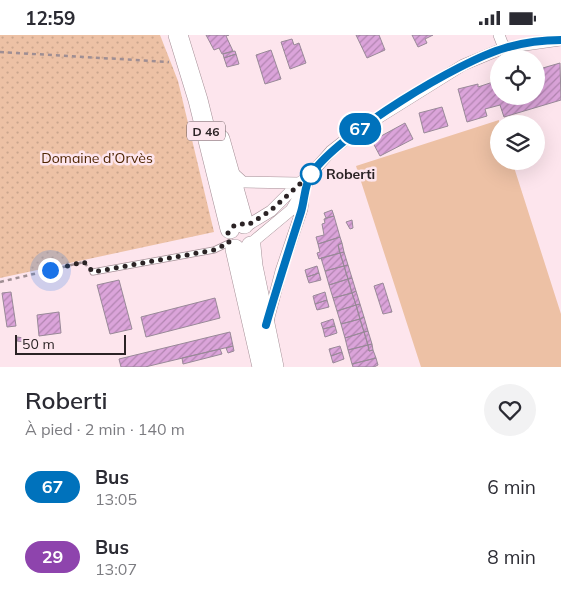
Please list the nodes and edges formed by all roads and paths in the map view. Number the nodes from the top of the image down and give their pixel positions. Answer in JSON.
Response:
{"nodes":[{"id":1,"x":180,"y":35,"type":"edge"},
{"id":2,"x":498,"y":35,"type":"edge"},
{"id":3,"x":561,"y":40,"type":"edge"},
{"id":4,"x":504,"y":48,"type":"junction"},
{"id":5,"x":0,"y":52,"type":"edge"},
{"id":6,"x":187,"y":61,"type":"junction"},
{"id":7,"x":229,"y":169,"type":"junction"},
{"id":8,"x":301,"y":187,"type":"junction"},
{"id":9,"x":242,"y":237,"type":"junction"},
{"id":10,"x":93,"y":272,"type":"joint"},
{"id":11,"x":0,"y":282,"type":"edge"},
{"id":12,"x":266,"y":325,"type":"junction"},
{"id":13,"x":262,"y":367,"type":"edge"},
{"id":14,"x":274,"y":367,"type":"edge"}],
"edges":[{"from":1,"to":6,"type":"main road","number":"D 46"},
{"from":1,"to":7,"type":"main road","number":"D 46"},
{"from":2,"to":4,"type":"street"},
{"from":3,"to":4,"type":"street"},
{"from":4,"to":8,"type":"street"},
{"from":5,"to":6,"type":"path"},
{"from":6,"to":9,"type":"main road","number":"D 46"},
{"from":7,"to":8,"type":"street"},
{"from":7,"to":9,"type":"main road","number":"D 46"},
{"from":8,"to":9,"type":"street"},
{"from":8,"to":12,"type":"street"},
{"from":9,"to":10,"type":"lane"},
{"from":9,"to":12,"type":"main road","number":"D 46"},
{"from":9,"to":13,"type":"main road","number":"D 46"},
{"from":10,"to":11,"type":"path"},
{"from":12,"to":14,"type":"main road","number":"D 46"}]}
